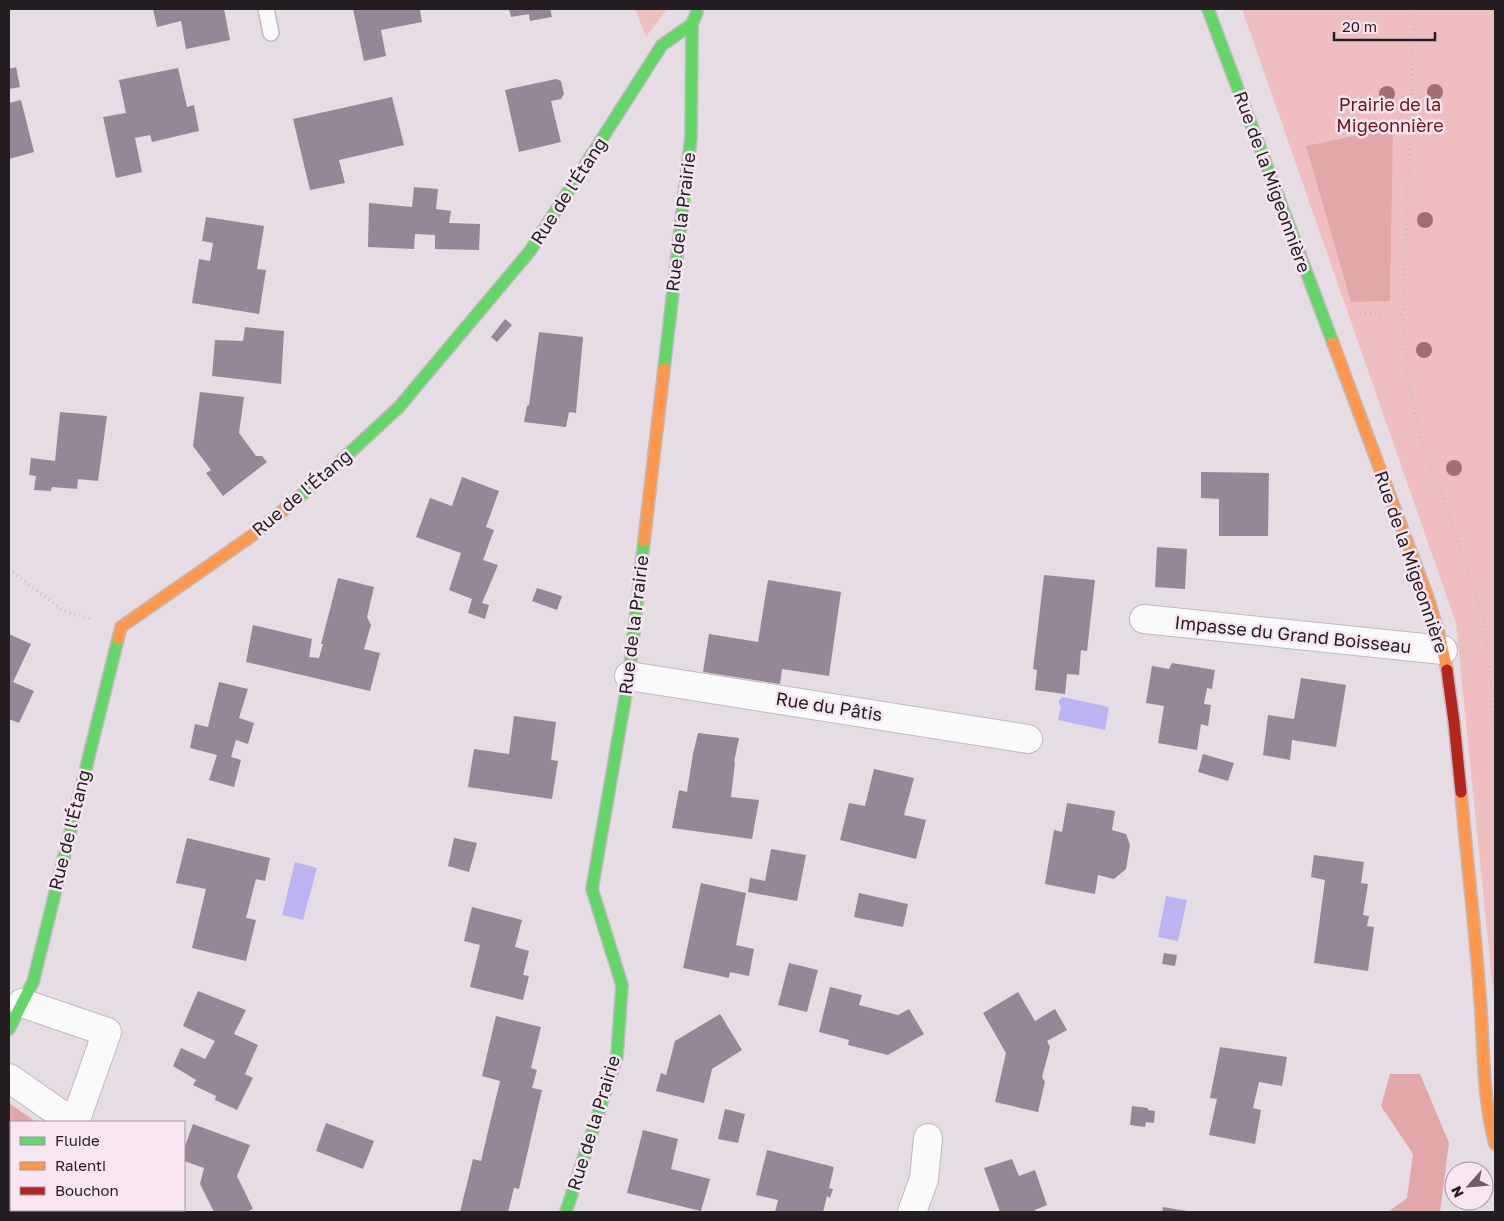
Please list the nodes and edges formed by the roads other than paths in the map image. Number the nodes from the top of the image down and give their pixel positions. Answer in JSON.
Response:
{"nodes":[{"id":1,"x":266,"y":9,"type":"edge"},
{"id":2,"x":699,"y":9,"type":"edge"},
{"id":3,"x":1208,"y":9,"type":"edge"},
{"id":4,"x":692,"y":24,"type":"junction"},
{"id":5,"x":271,"y":33,"type":"dead end"},
{"id":6,"x":1144,"y":619,"type":"dead end"},
{"id":7,"x":1443,"y":650,"type":"junction"},
{"id":8,"x":629,"y":676,"type":"junction"},
{"id":9,"x":1028,"y":739,"type":"dead end"},
{"id":10,"x":22,"y":1003,"type":"junction"},
{"id":11,"x":9,"y":1029,"type":"edge"},
{"id":12,"x":9,"y":1078,"type":"edge"},
{"id":13,"x":72,"y":1121,"type":"edge"},
{"id":14,"x":73,"y":1121,"type":"edge"},
{"id":15,"x":928,"y":1138,"type":"dead end"},
{"id":16,"x":1495,"y":1144,"type":"edge"},
{"id":17,"x":566,"y":1212,"type":"edge"},
{"id":18,"x":912,"y":1212,"type":"edge"}],
"edges":[{"from":1,"to":5,"type":"lane"},
{"from":2,"to":4,"type":"street"},
{"from":3,"to":7,"type":"street","name":"Rue de la Migeonnière"},
{"from":4,"to":8,"type":"street","name":"Rue de la Prairie"},
{"from":4,"to":10,"type":"street","name":"Rue de l'Étang"},
{"from":6,"to":7,"type":"street","name":"Impasse du Grand Boisseau"},
{"from":7,"to":16,"type":"street","name":"Rue de la Migeonnière"},
{"from":8,"to":9,"type":"street","name":"Rue du Pâtis"},
{"from":8,"to":17,"type":"street","name":"Rue de la Prairie"},
{"from":10,"to":11,"type":"street","name":"Rue de l'Étang"},
{"from":10,"to":14,"type":"street"},
{"from":12,"to":13,"type":"street"},
{"from":15,"to":18,"type":"street"}]}
